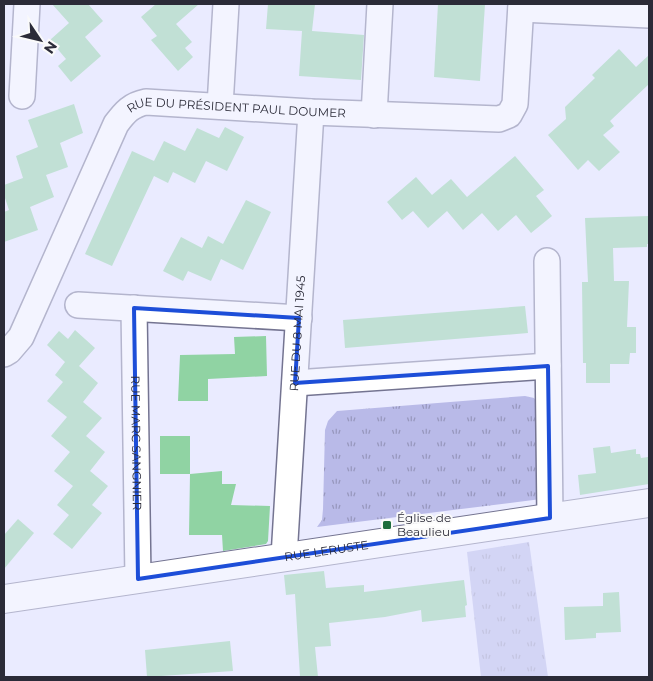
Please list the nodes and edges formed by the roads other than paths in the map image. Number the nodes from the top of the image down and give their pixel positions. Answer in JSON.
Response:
{"nodes":[{"id":1,"x":27,"y":4,"type":"edge"},
{"id":2,"x":226,"y":4,"type":"edge"},
{"id":3,"x":380,"y":4,"type":"edge"},
{"id":4,"x":521,"y":6,"type":"edge"},
{"id":5,"x":649,"y":15,"type":"edge"},
{"id":6,"x":22,"y":96,"type":"dead end"},
{"id":7,"x":220,"y":106,"type":"junction"},
{"id":8,"x":311,"y":112,"type":"junction"},
{"id":9,"x":374,"y":115,"type":"junction"},
{"id":10,"x":547,"y":261,"type":"dead end"},
{"id":11,"x":78,"y":305,"type":"dead end"},
{"id":12,"x":134,"y":308,"type":"junction"},
{"id":13,"x":299,"y":318,"type":"junction"},
{"id":14,"x":4,"y":354,"type":"edge"},
{"id":15,"x":548,"y":366,"type":"junction"},
{"id":16,"x":295,"y":383,"type":"junction"},
{"id":17,"x":649,"y":503,"type":"edge"},
{"id":18,"x":550,"y":518,"type":"junction"},
{"id":19,"x":284,"y":556,"type":"junction"},
{"id":20,"x":138,"y":578,"type":"junction"},
{"id":21,"x":4,"y":599,"type":"edge"}],
"edges":[{"from":1,"to":6,"type":"street"},
{"from":2,"to":7,"type":"street"},
{"from":3,"to":9,"type":"street"},
{"from":4,"to":5,"type":"street"},
{"from":4,"to":9,"type":"street","name":"RUE DU PRÉSIDENT PAUL DOUMER"},
{"from":7,"to":8,"type":"street","name":"RUE DU PRÉSIDENT PAUL DOUMER"},
{"from":7,"to":14,"type":"street","name":"RUE DU PRÉSIDENT PAUL DOUMER"},
{"from":8,"to":9,"type":"street","name":"RUE DU PRÉSIDENT PAUL DOUMER"},
{"from":8,"to":13,"type":"street","name":"RUE DU 8 MAI 1945"},
{"from":10,"to":15,"type":"street"},
{"from":11,"to":12,"type":"street"},
{"from":12,"to":13,"type":"street"},
{"from":12,"to":20,"type":"street","name":"RUE MARC SANGNIER"},
{"from":13,"to":16,"type":"street","name":"RUE DU 8 MAI 1945"},
{"from":15,"to":16,"type":"street"},
{"from":15,"to":18,"type":"street"},
{"from":16,"to":19,"type":"street","name":"RUE DU 8 MAI 1945"},
{"from":17,"to":18,"type":"street","name":"RUE LERUSTE"},
{"from":18,"to":19,"type":"street","name":"RUE LERUSTE"},
{"from":19,"to":20,"type":"street","name":"RUE LERUSTE"},
{"from":20,"to":21,"type":"street","name":"RUE LERUSTE"}]}
